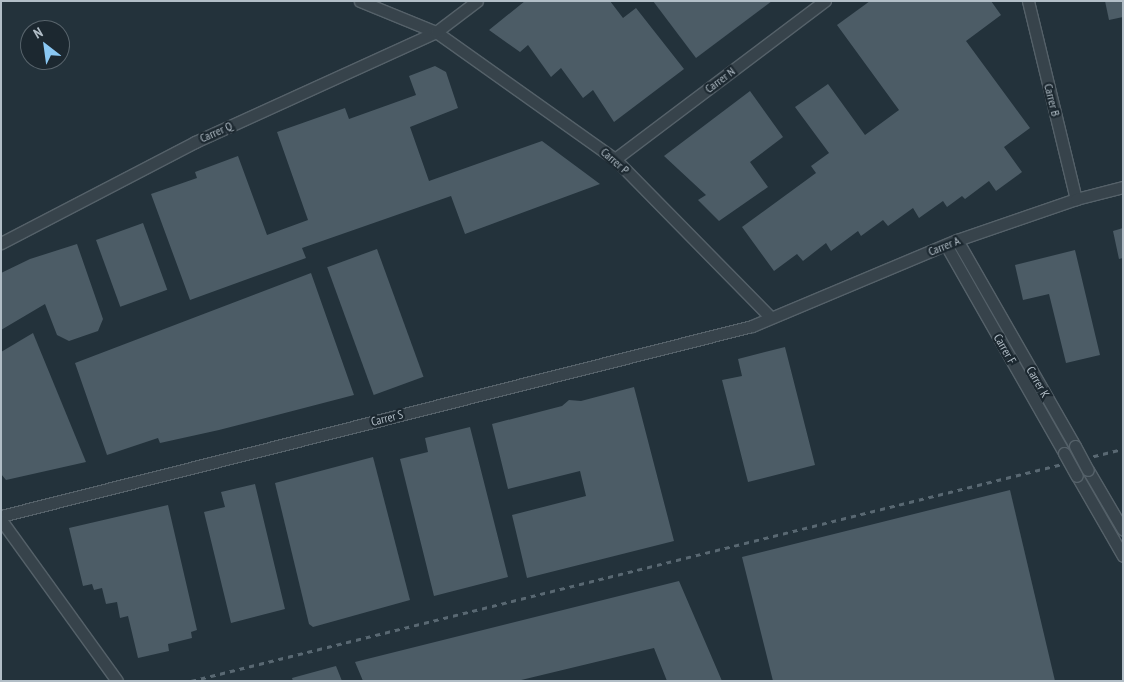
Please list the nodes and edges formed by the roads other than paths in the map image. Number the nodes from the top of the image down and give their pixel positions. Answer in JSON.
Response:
{"nodes":[{"id":1,"x":360,"y":1,"type":"edge"},
{"id":2,"x":477,"y":1,"type":"edge"},
{"id":3,"x":825,"y":1,"type":"edge"},
{"id":4,"x":1028,"y":1,"type":"edge"},
{"id":5,"x":436,"y":32,"type":"junction"},
{"id":6,"x":615,"y":159,"type":"junction"},
{"id":7,"x":1123,"y":187,"type":"edge"},
{"id":8,"x":1076,"y":199,"type":"junction"},
{"id":9,"x":957,"y":240,"type":"junction"},
{"id":10,"x":1,"y":243,"type":"edge"},
{"id":11,"x":946,"y":245,"type":"junction"},
{"id":12,"x":770,"y":317,"type":"junction"},
{"id":13,"x":1,"y":518,"type":"edge"},
{"id":14,"x":1123,"y":530,"type":"edge"},
{"id":15,"x":1123,"y":556,"type":"edge"},
{"id":16,"x":117,"y":681,"type":"edge"}],
"edges":[{"from":1,"to":5,"type":"street","name":"Carrer P"},
{"from":2,"to":5,"type":"street","name":"Carrer Q"},
{"from":3,"to":6,"type":"street","name":"Carrer N"},
{"from":4,"to":8,"type":"street","name":"Carrer B"},
{"from":5,"to":6,"type":"street","name":"Carrer P"},
{"from":5,"to":10,"type":"street","name":"Carrer Q"},
{"from":6,"to":12,"type":"street","name":"Carrer P"},
{"from":7,"to":8,"type":"street","name":"Carrer A"},
{"from":8,"to":9,"type":"street","name":"Carrer A"},
{"from":9,"to":11,"type":"street","name":"Carrer A"},
{"from":9,"to":14,"type":"street","name":"Carrer K","bridge":true},
{"from":11,"to":12,"type":"street","name":"Carrer A"},
{"from":11,"to":15,"type":"street","name":"Carrer F","bridge":true},
{"from":12,"to":13,"type":"street","name":"Carrer S"},
{"from":13,"to":16,"type":"street"}]}
